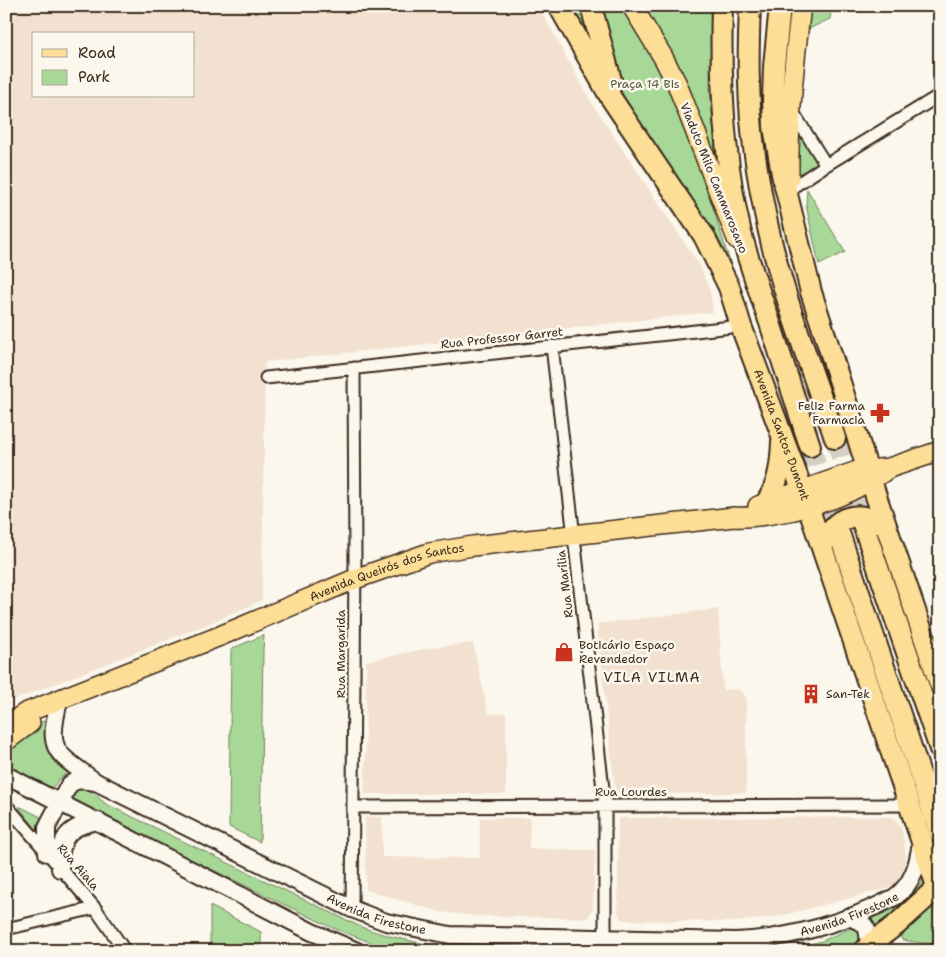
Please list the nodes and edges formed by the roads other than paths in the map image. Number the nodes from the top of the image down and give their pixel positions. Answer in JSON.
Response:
{"nodes":[{"id":1,"x":560,"y":6,"type":"edge"},
{"id":2,"x":591,"y":6,"type":"edge"},
{"id":3,"x":632,"y":6,"type":"edge"},
{"id":4,"x":722,"y":6,"type":"edge"},
{"id":5,"x":750,"y":6,"type":"edge"},
{"id":6,"x":763,"y":6,"type":"edge"},
{"id":7,"x":780,"y":6,"type":"edge"},
{"id":8,"x":801,"y":6,"type":"edge"},
{"id":9,"x":749,"y":47,"type":"junction"},
{"id":10,"x":940,"y":95,"type":"edge"},
{"id":11,"x":790,"y":107,"type":"junction"},
{"id":12,"x":634,"y":132,"type":"junction"},
{"id":13,"x":826,"y":165,"type":"junction"},
{"id":14,"x":790,"y":198,"type":"junction"},
{"id":15,"x":752,"y":271,"type":"junction"},
{"id":16,"x":741,"y":326,"type":"junction"},
{"id":17,"x":552,"y":346,"type":"junction"},
{"id":18,"x":354,"y":368,"type":"junction"},
{"id":19,"x":266,"y":378,"type":"dead end"},
{"id":20,"x":850,"y":412,"type":"junction"},
{"id":21,"x":783,"y":437,"type":"junction"},
{"id":22,"x":835,"y":438,"type":"tunnel mouth"},
{"id":23,"x":810,"y":446,"type":"tunnel mouth"},
{"id":24,"x":940,"y":450,"type":"edge"},
{"id":25,"x":870,"y":475,"type":"junction"},
{"id":26,"x":805,"y":498,"type":"junction"},
{"id":27,"x":766,"y":503,"type":"junction"},
{"id":28,"x":734,"y":517,"type":"junction"},
{"id":29,"x":863,"y":524,"type":"tunnel mouth"},
{"id":30,"x":888,"y":531,"type":"junction"},
{"id":31,"x":838,"y":533,"type":"tunnel mouth"},
{"id":32,"x":573,"y":534,"type":"junction"},
{"id":33,"x":823,"y":551,"type":"junction"},
{"id":34,"x":355,"y":579,"type":"junction"},
{"id":35,"x":940,"y":684,"type":"edge"},
{"id":36,"x":59,"y":701,"type":"junction"},
{"id":37,"x":6,"y":726,"type":"edge"},
{"id":38,"x":6,"y":741,"type":"edge"},
{"id":39,"x":940,"y":749,"type":"edge"},
{"id":40,"x":6,"y":775,"type":"edge"},
{"id":41,"x":96,"y":782,"type":"junction"},
{"id":42,"x":59,"y":802,"type":"junction"},
{"id":43,"x":6,"y":805,"type":"edge"},
{"id":44,"x":909,"y":805,"type":"junction"},
{"id":45,"x":605,"y":806,"type":"junction"},
{"id":46,"x":353,"y":807,"type":"junction"},
{"id":47,"x":98,"y":821,"type":"junction"},
{"id":48,"x":940,"y":833,"type":"edge"},
{"id":49,"x":922,"y":842,"type":"junction"},
{"id":50,"x":47,"y":854,"type":"junction"},
{"id":51,"x":60,"y":869,"type":"junction"},
{"id":52,"x":939,"y":889,"type":"edge"},
{"id":53,"x":95,"y":908,"type":"junction"},
{"id":54,"x":352,"y":909,"type":"junction"},
{"id":55,"x":848,"y":917,"type":"junction"},
{"id":56,"x":6,"y":929,"type":"edge"},
{"id":57,"x":605,"y":938,"type":"junction"},
{"id":58,"x":865,"y":948,"type":"edge"},
{"id":59,"x":354,"y":950,"type":"edge"},
{"id":60,"x":125,"y":951,"type":"edge"}],
"edges":[{"from":1,"to":12,"type":"highway","name":"Avenida Santos Dumont"},
{"from":2,"to":12,"type":"highway"},
{"from":3,"to":15,"type":"main road","name":"Viaduto Milo Cammarosano"},
{"from":4,"to":15,"type":"highway","name":"Avenida Santos Dumont"},
{"from":5,"to":9,"type":"highway"},
{"from":6,"to":9,"type":"highway"},
{"from":7,"to":14,"type":"highway"},
{"from":8,"to":11,"type":"main road"},
{"from":9,"to":22,"type":"highway"},
{"from":10,"to":13,"type":"street"},
{"from":11,"to":13,"type":"street"},
{"from":11,"to":14,"type":"main road"},
{"from":12,"to":16,"type":"highway","name":"Avenida Santos Dumont"},
{"from":13,"to":14,"type":"street"},
{"from":14,"to":20,"type":"highway"},
{"from":15,"to":23,"type":"highway","name":"Avenida Santos Dumont"},
{"from":16,"to":17,"type":"street","name":"Rua Professor Garret"},
{"from":16,"to":21,"type":"highway","name":"Avenida Santos Dumont"},
{"from":17,"to":18,"type":"street","name":"Rua Professor Garret"},
{"from":17,"to":32,"type":"street","name":"Rua Marília"},
{"from":18,"to":19,"type":"street","name":"Rua Professor Garret"},
{"from":18,"to":34,"type":"street","name":"Rua Margarida"},
{"from":20,"to":21,"type":"highway"},
{"from":20,"to":25,"type":"highway"},
{"from":21,"to":26,"type":"highway","name":"Avenida Santos Dumont"},
{"from":21,"to":27,"type":"highway"},
{"from":24,"to":25,"type":"main road","name":"Avenida Queirós dos Santos"},
{"from":25,"to":26,"type":"main road","name":"Avenida Queirós dos Santos"},
{"from":25,"to":30,"type":"highway"},
{"from":26,"to":27,"type":"main road","name":"Avenida Queirós dos Santos"},
{"from":26,"to":28,"type":"main road","name":"Avenida Queirós dos Santos"},
{"from":26,"to":33,"type":"highway","name":"Avenida Santos Dumont"},
{"from":27,"to":28,"type":"main road","name":"Avenida Queirós dos Santos"},
{"from":28,"to":32,"type":"main road","name":"Avenida Queirós dos Santos"},
{"from":29,"to":39,"type":"highway"},
{"from":30,"to":33,"type":"highway"},
{"from":30,"to":35,"type":"highway"},
{"from":31,"to":48,"type":"highway"},
{"from":32,"to":34,"type":"main road","name":"Avenida Queirós dos Santos"},
{"from":32,"to":45,"type":"street","name":"Rua Marília"},
{"from":33,"to":44,"type":"highway","name":"Avenida Santos Dumont"},
{"from":34,"to":36,"type":"main road","name":"Avenida Queirós dos Santos"},
{"from":34,"to":46,"type":"street","name":"Rua Margarida"},
{"from":36,"to":37,"type":"main road","name":"Avenida Queirós dos Santos"},
{"from":36,"to":38,"type":"main road","name":"Avenida Queirós dos Santos"},
{"from":36,"to":41,"type":"main road","name":"Avenida Firestone"},
{"from":40,"to":42,"type":"main road"},
{"from":41,"to":42,"type":"main road"},
{"from":41,"to":54,"type":"main road","name":"Avenida Firestone"},
{"from":42,"to":47,"type":"main road"},
{"from":42,"to":50,"type":"main road"},
{"from":43,"to":50,"type":"street","name":"Rua Aiala"},
{"from":44,"to":45,"type":"street","name":"Rua Lourdes"},
{"from":44,"to":49,"type":"highway","name":"Avenida Santos Dumont"},
{"from":45,"to":46,"type":"street","name":"Rua Lourdes"},
{"from":45,"to":57,"type":"street","name":"Rua Marília"},
{"from":46,"to":54,"type":"street","name":"Rua Margarida"},
{"from":47,"to":51,"type":"main road"},
{"from":47,"to":59,"type":"main road"},
{"from":49,"to":52,"type":"highway","name":"Avenida Santos Dumont"},
{"from":49,"to":55,"type":"main road","name":"Avenida Firestone"},
{"from":50,"to":51,"type":"street","name":"Rua Aiala"},
{"from":51,"to":53,"type":"street","name":"Rua Aiala"},
{"from":52,"to":58,"type":"highway"},
{"from":53,"to":56,"type":"street"},
{"from":53,"to":60,"type":"street","name":"Rua Aiala"},
{"from":54,"to":57,"type":"main road","name":"Avenida Firestone"},
{"from":55,"to":57,"type":"main road","name":"Avenida Firestone"},
{"from":55,"to":58,"type":"main road"}]}
